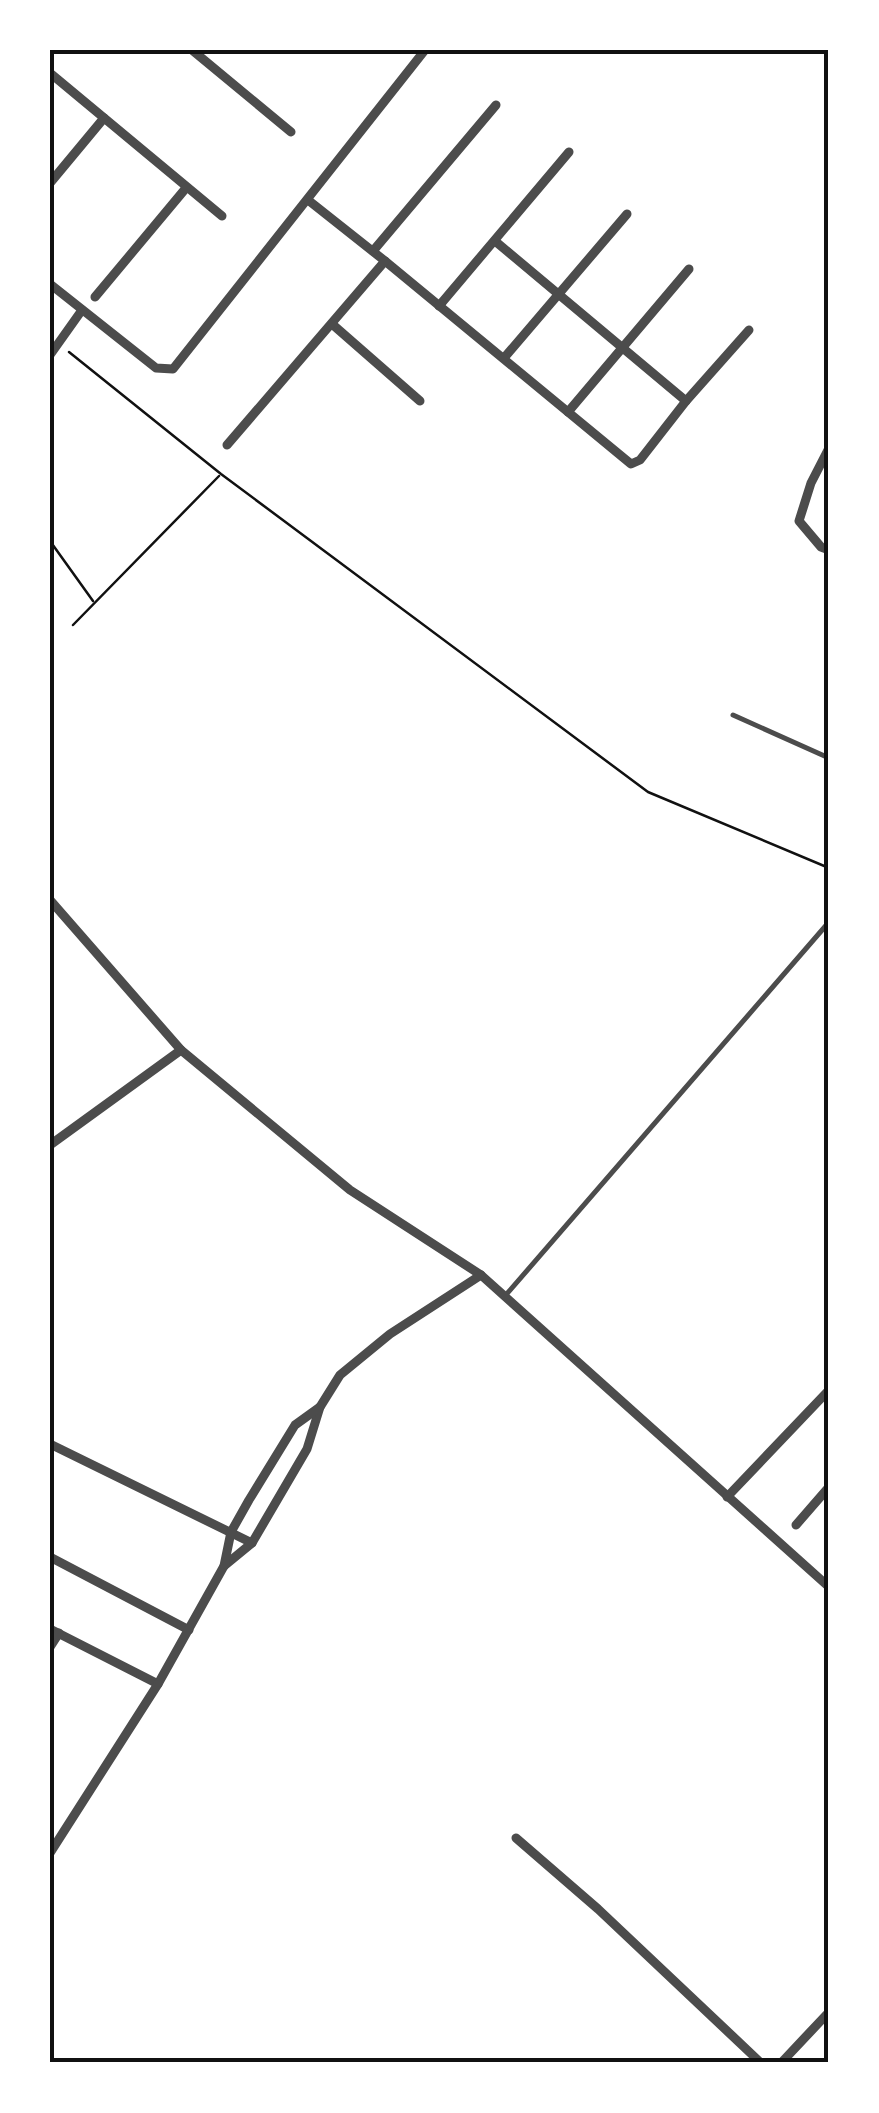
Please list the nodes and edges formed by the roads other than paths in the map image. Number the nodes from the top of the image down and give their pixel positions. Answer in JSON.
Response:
{"nodes":[{"id":1,"x":192,"y":50,"type":"edge"},
{"id":2,"x":425,"y":50,"type":"edge"},
{"id":3,"x":50,"y":72,"type":"edge"},
{"id":4,"x":496,"y":105,"type":"dead end"},
{"id":5,"x":104,"y":118,"type":"junction"},
{"id":6,"x":291,"y":132,"type":"dead end"},
{"id":7,"x":569,"y":152,"type":"dead end"},
{"id":8,"x":50,"y":183,"type":"edge"},
{"id":9,"x":186,"y":188,"type":"junction"},
{"id":10,"x":308,"y":200,"type":"junction"},
{"id":11,"x":627,"y":214,"type":"dead end"},
{"id":12,"x":222,"y":216,"type":"dead end"},
{"id":13,"x":495,"y":241,"type":"junction"},
{"id":14,"x":372,"y":251,"type":"junction"},
{"id":15,"x":385,"y":261,"type":"junction"},
{"id":16,"x":689,"y":270,"type":"dead end"},
{"id":17,"x":50,"y":284,"type":"edge"},
{"id":18,"x":557,"y":294,"type":"junction"},
{"id":19,"x":95,"y":298,"type":"dead end"},
{"id":20,"x":439,"y":306,"type":"junction"},
{"id":21,"x":82,"y":310,"type":"junction"},
{"id":22,"x":332,"y":324,"type":"junction"},
{"id":23,"x":749,"y":330,"type":"dead end"},
{"id":24,"x":622,"y":349,"type":"junction"},
{"id":25,"x":50,"y":355,"type":"edge"},
{"id":26,"x":504,"y":358,"type":"junction"},
{"id":27,"x":686,"y":400,"type":"junction"},
{"id":28,"x":420,"y":401,"type":"dead end"},
{"id":29,"x":568,"y":412,"type":"junction"},
{"id":30,"x":226,"y":445,"type":"dead end"},
{"id":31,"x":829,"y":448,"type":"edge"},
{"id":32,"x":829,"y":550,"type":"edge"},
{"id":33,"x":733,"y":715,"type":"dead end"},
{"id":34,"x":829,"y":758,"type":"edge"},
{"id":35,"x":50,"y":900,"type":"edge"},
{"id":36,"x":829,"y":922,"type":"edge"},
{"id":37,"x":181,"y":1050,"type":"junction"},
{"id":38,"x":50,"y":1145,"type":"edge"},
{"id":39,"x":480,"y":1275,"type":"junction"},
{"id":40,"x":503,"y":1298,"type":"junction"},
{"id":41,"x":829,"y":1390,"type":"edge"},
{"id":42,"x":320,"y":1407,"type":"junction"},
{"id":43,"x":50,"y":1444,"type":"edge"},
{"id":44,"x":829,"y":1487,"type":"edge"},
{"id":45,"x":728,"y":1497,"type":"junction"},
{"id":46,"x":796,"y":1525,"type":"dead end"},
{"id":47,"x":231,"y":1532,"type":"junction"},
{"id":48,"x":252,"y":1543,"type":"junction"},
{"id":49,"x":50,"y":1557,"type":"edge"},
{"id":50,"x":224,"y":1566,"type":"junction"},
{"id":51,"x":829,"y":1587,"type":"edge"},
{"id":52,"x":189,"y":1630,"type":"junction"},
{"id":53,"x":54,"y":1631,"type":"edge"},
{"id":54,"x":50,"y":1648,"type":"edge"},
{"id":55,"x":158,"y":1684,"type":"junction"},
{"id":56,"x":516,"y":1838,"type":"dead end"},
{"id":57,"x":50,"y":1853,"type":"edge"},
{"id":58,"x":829,"y":2012,"type":"edge"},
{"id":59,"x":762,"y":2063,"type":"edge"},
{"id":60,"x":781,"y":2063,"type":"edge"}],
"edges":[{"from":1,"to":6,"type":"street"},
{"from":2,"to":10,"type":"street"},
{"from":3,"to":5,"type":"street"},
{"from":4,"to":14,"type":"street"},
{"from":5,"to":8,"type":"street"},
{"from":5,"to":9,"type":"street"},
{"from":7,"to":13,"type":"street"},
{"from":9,"to":12,"type":"street"},
{"from":9,"to":19,"type":"street"},
{"from":10,"to":14,"type":"street"},
{"from":10,"to":21,"type":"street"},
{"from":11,"to":18,"type":"street"},
{"from":13,"to":18,"type":"street"},
{"from":13,"to":20,"type":"street"},
{"from":14,"to":15,"type":"street"},
{"from":15,"to":20,"type":"street"},
{"from":15,"to":22,"type":"street"},
{"from":16,"to":24,"type":"street"},
{"from":17,"to":21,"type":"street"},
{"from":18,"to":24,"type":"street"},
{"from":18,"to":26,"type":"street"},
{"from":20,"to":26,"type":"street"},
{"from":21,"to":25,"type":"street"},
{"from":22,"to":28,"type":"street"},
{"from":22,"to":30,"type":"street"},
{"from":23,"to":27,"type":"street"},
{"from":24,"to":27,"type":"street"},
{"from":24,"to":29,"type":"street"},
{"from":26,"to":29,"type":"street"},
{"from":27,"to":29,"type":"street"},
{"from":31,"to":32,"type":"street"},
{"from":33,"to":34,"type":"lane"},
{"from":35,"to":37,"type":"street"},
{"from":36,"to":40,"type":"lane"},
{"from":37,"to":38,"type":"street"},
{"from":37,"to":39,"type":"street"},
{"from":39,"to":40,"type":"street"},
{"from":39,"to":42,"type":"street"},
{"from":40,"to":45,"type":"street"},
{"from":41,"to":45,"type":"street"},
{"from":42,"to":47,"type":"street"},
{"from":42,"to":48,"type":"street"},
{"from":43,"to":47,"type":"street"},
{"from":44,"to":46,"type":"street"},
{"from":45,"to":51,"type":"street"},
{"from":47,"to":48,"type":"street"},
{"from":47,"to":50,"type":"street"},
{"from":48,"to":50,"type":"street"},
{"from":49,"to":52,"type":"street"},
{"from":50,"to":52,"type":"street"},
{"from":52,"to":55,"type":"street"},
{"from":53,"to":54,"type":"street"},
{"from":53,"to":55,"type":"street"},
{"from":55,"to":57,"type":"street"},
{"from":56,"to":59,"type":"street"},
{"from":58,"to":60,"type":"street"}]}
